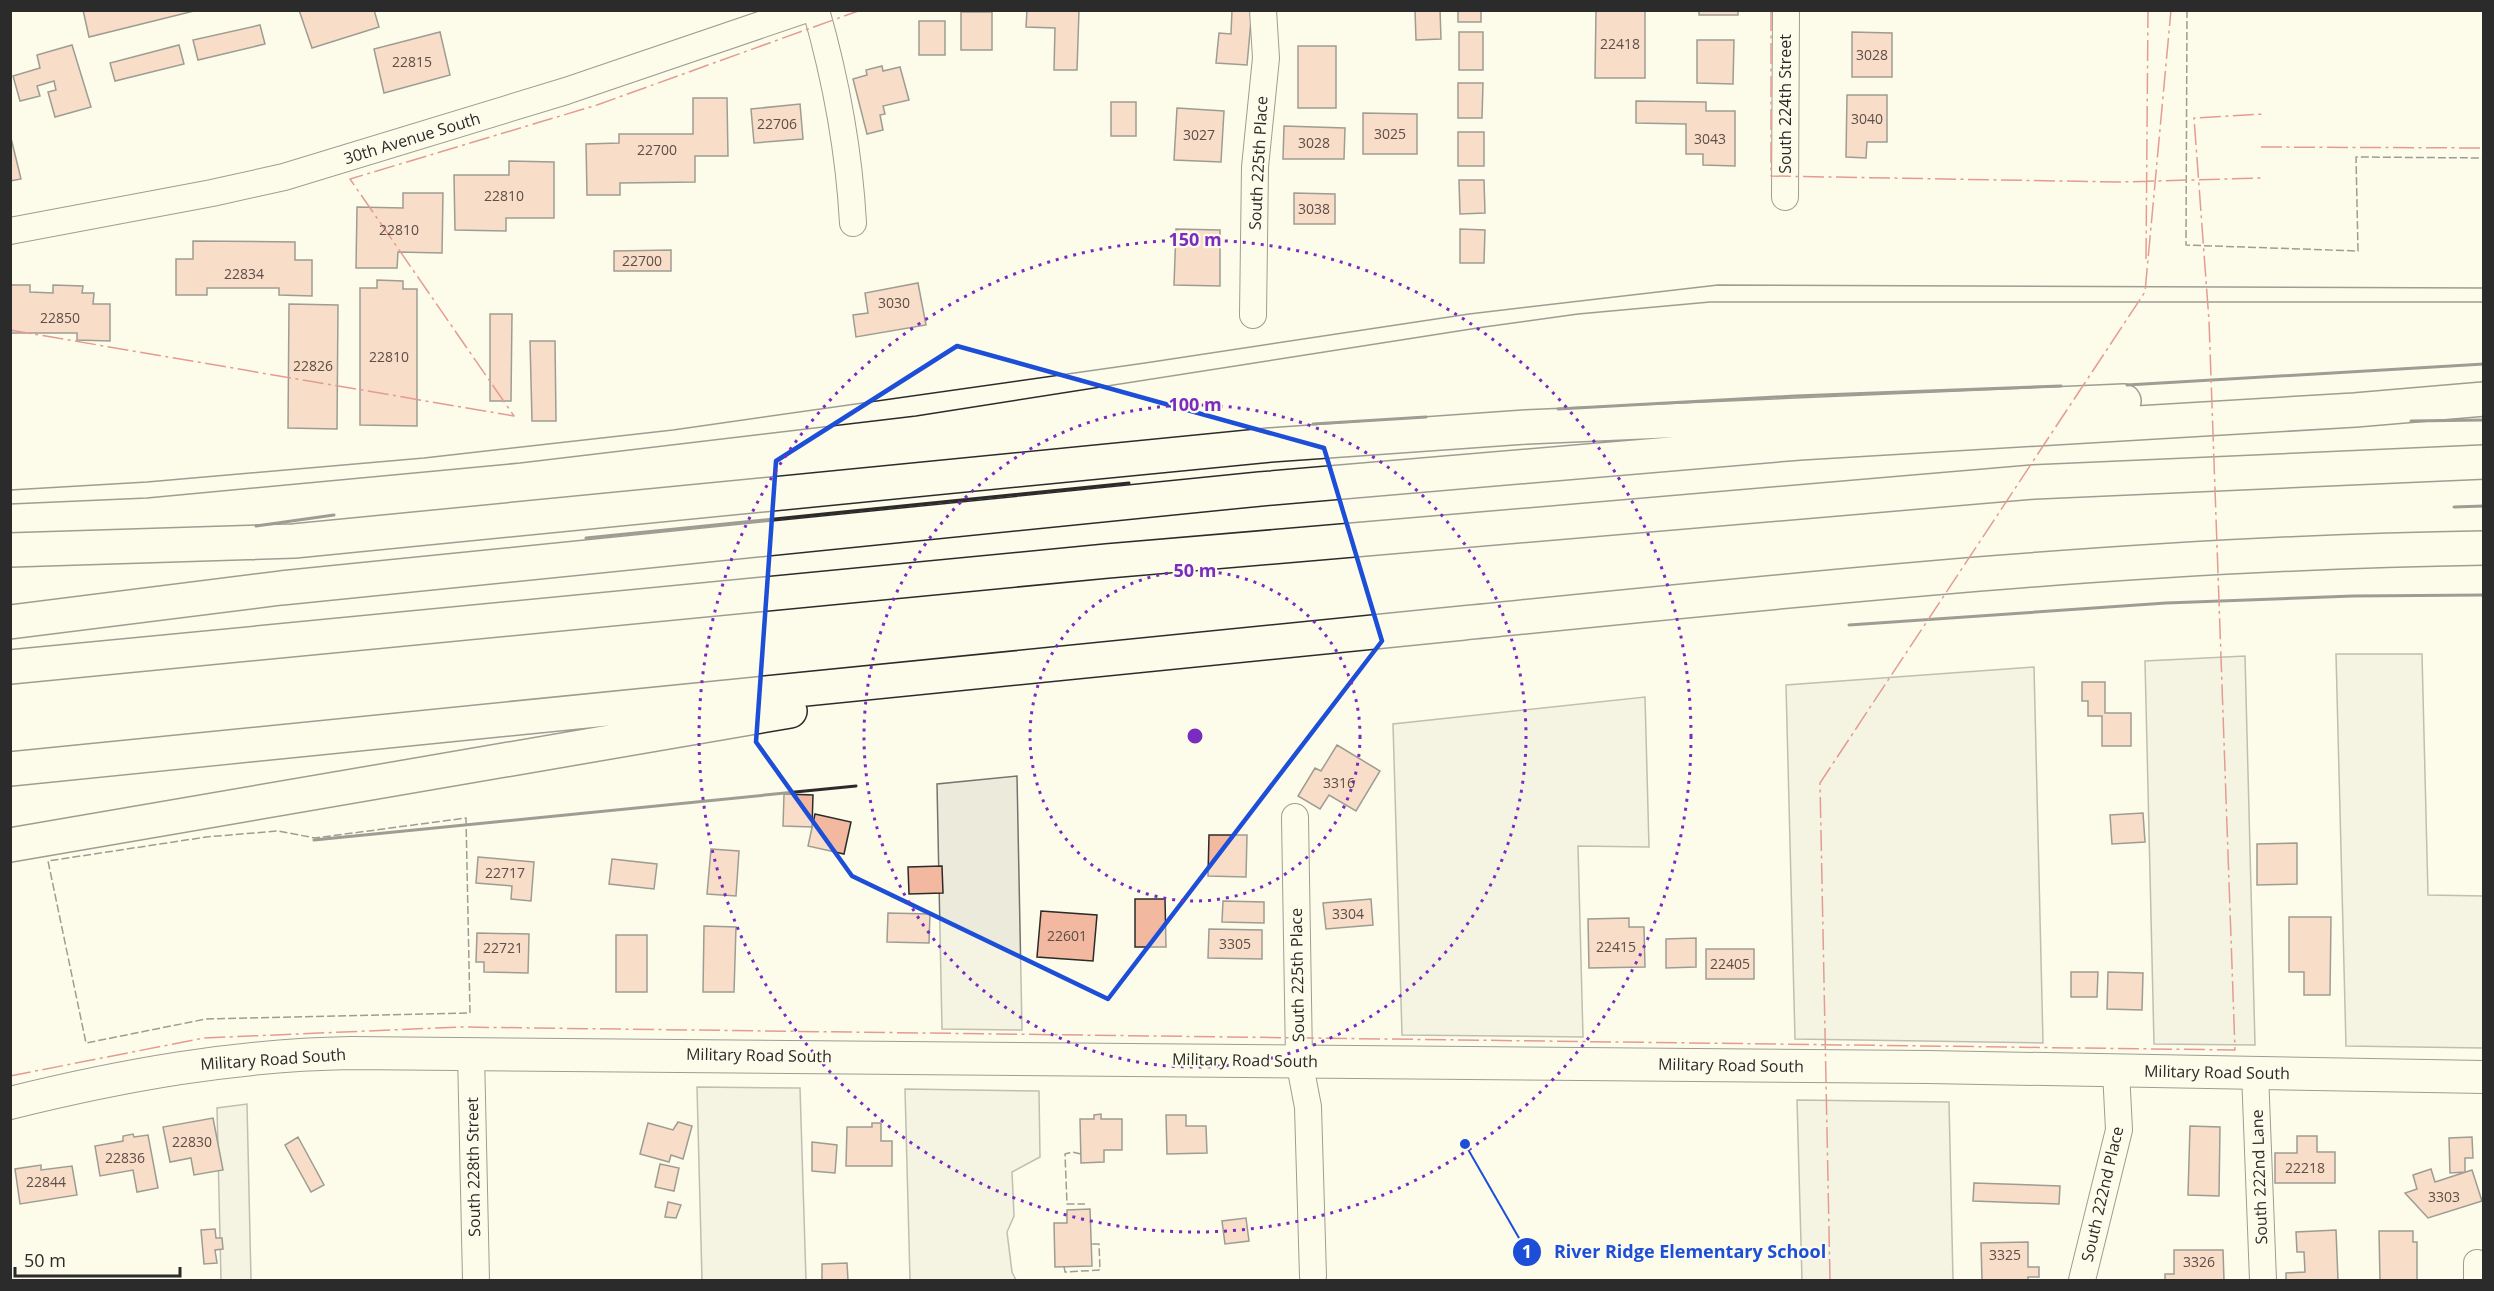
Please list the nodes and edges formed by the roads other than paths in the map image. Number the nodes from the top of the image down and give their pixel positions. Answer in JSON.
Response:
{"nodes":[{"id":1,"x":804,"y":10,"type":"edge"},
{"id":2,"x":816,"y":10,"type":"edge"},
{"id":3,"x":1263,"y":10,"type":"edge"},
{"id":4,"x":1786,"y":10,"type":"edge"},
{"id":5,"x":1785,"y":197,"type":"dead end"},
{"id":6,"x":853,"y":223,"type":"dead end"},
{"id":7,"x":10,"y":231,"type":"edge"},
{"id":8,"x":1253,"y":315,"type":"dead end"},
{"id":9,"x":2484,"y":392,"type":"edge"},
{"id":10,"x":2484,"y":399,"type":"edge"},
{"id":11,"x":2484,"y":462,"type":"edge"},
{"id":12,"x":2484,"y":548,"type":"edge"},
{"id":13,"x":10,"y":550,"type":"edge"},
{"id":14,"x":10,"y":622,"type":"edge"},
{"id":15,"x":1084,"y":660,"type":"junction"},
{"id":16,"x":10,"y":667,"type":"edge"},
{"id":17,"x":10,"y":769,"type":"edge"},
{"id":18,"x":1295,"y":817,"type":"dead end"},
{"id":19,"x":10,"y":845,"type":"edge"},
{"id":20,"x":471,"y":1053,"type":"junction"},
{"id":21,"x":1299,"y":1060,"type":"junction"},
{"id":22,"x":2116,"y":1071,"type":"junction"},
{"id":23,"x":2255,"y":1073,"type":"junction"},
{"id":24,"x":2484,"y":1077,"type":"edge"},
{"id":25,"x":10,"y":1103,"type":"edge"},
{"id":26,"x":1313,"y":1276,"type":"dead end"},
{"id":27,"x":476,"y":1281,"type":"edge"},
{"id":28,"x":2082,"y":1281,"type":"edge"},
{"id":29,"x":2264,"y":1281,"type":"edge"}],
"edges":[{"from":1,"to":7,"type":"street","name":"30th Avenue South"},
{"from":2,"to":6,"type":"street"},
{"from":3,"to":8,"type":"street","name":"South 225th Place"},
{"from":4,"to":5,"type":"street","name":"South 224th Street"},
{"from":9,"to":13,"type":"highway"},
{"from":10,"to":14,"type":"highway"},
{"from":11,"to":16,"type":"highway"},
{"from":12,"to":15,"type":"highway"},
{"from":15,"to":17,"type":"highway"},
{"from":15,"to":19,"type":"highway"},
{"from":18,"to":21,"type":"street","name":"South 225th Place"},
{"from":20,"to":21,"type":"main road","name":"Military Road South"},
{"from":20,"to":25,"type":"main road","name":"Military Road South"},
{"from":20,"to":27,"type":"street","name":"South 228th Street"},
{"from":21,"to":22,"type":"main road","name":"Military Road South"},
{"from":21,"to":26,"type":"street","name":"South 225th Place"},
{"from":22,"to":23,"type":"main road","name":"Military Road South"},
{"from":22,"to":28,"type":"street","name":"South 222nd Place"},
{"from":23,"to":24,"type":"main road","name":"Military Road South"},
{"from":23,"to":29,"type":"street","name":"South 222nd Lane"}]}
